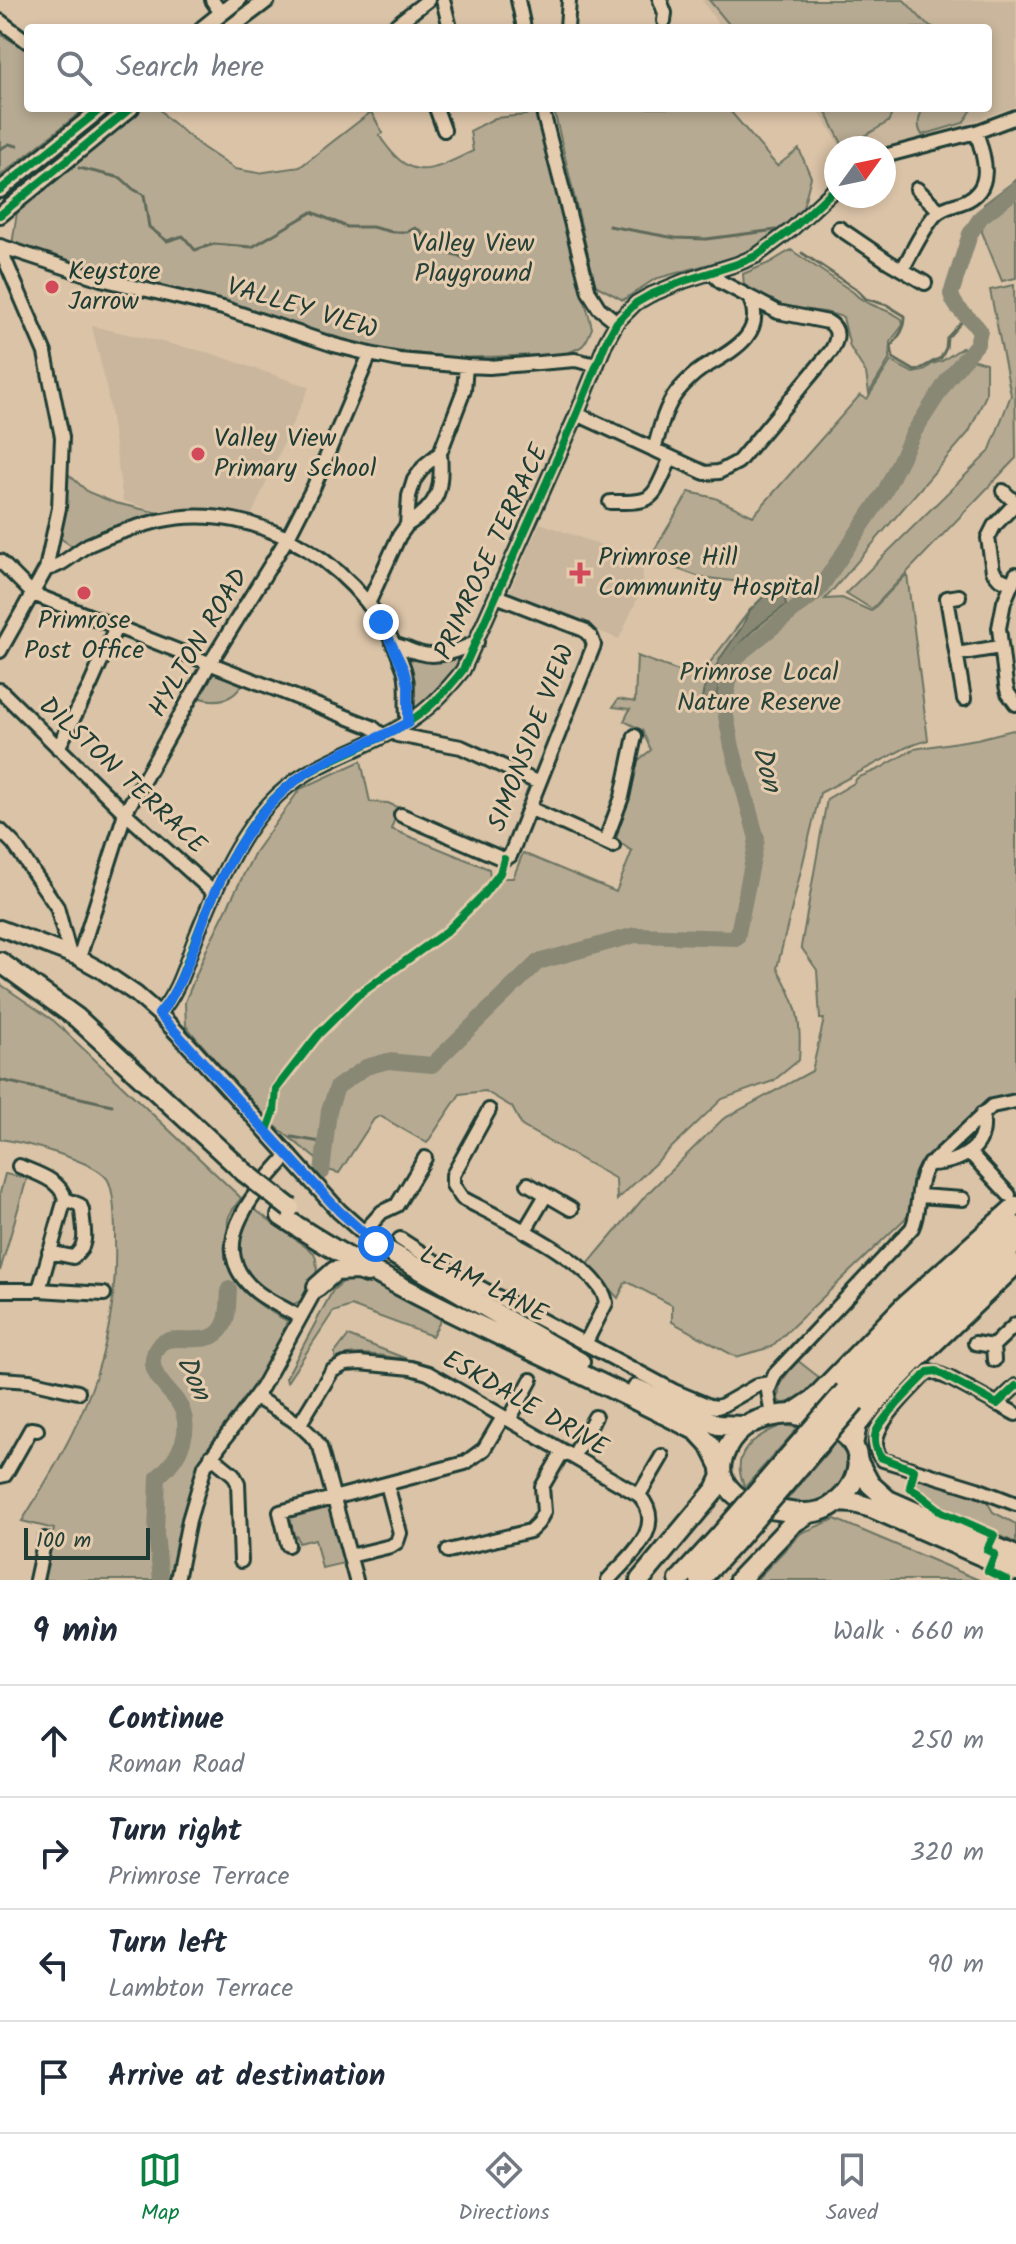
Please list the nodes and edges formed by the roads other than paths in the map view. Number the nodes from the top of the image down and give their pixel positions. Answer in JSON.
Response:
{"nodes":[{"id":1,"x":212,"y":0,"type":"edge"},
{"id":2,"x":238,"y":0,"type":"edge"},
{"id":3,"x":267,"y":0,"type":"edge"},
{"id":4,"x":428,"y":0,"type":"edge"},
{"id":5,"x":443,"y":0,"type":"edge"},
{"id":6,"x":518,"y":0,"type":"edge"},
{"id":7,"x":569,"y":0,"type":"edge"},
{"id":8,"x":660,"y":0,"type":"edge"},
{"id":9,"x":0,"y":21,"type":"edge"},
{"id":10,"x":225,"y":23,"type":"edge"},
{"id":11,"x":398,"y":24,"type":"edge"},
{"id":12,"x":449,"y":24,"type":"edge"},
{"id":13,"x":523,"y":24,"type":"edge"},
{"id":14,"x":567,"y":24,"type":"edge"},
{"id":15,"x":667,"y":24,"type":"edge"},
{"id":16,"x":24,"y":39,"type":"edge"},
{"id":17,"x":97,"y":112,"type":"edge"},
{"id":18,"x":126,"y":112,"type":"edge"},
{"id":19,"x":437,"y":112,"type":"edge"},
{"id":20,"x":543,"y":112,"type":"edge"},
{"id":21,"x":1016,"y":117,"type":"edge"},
{"id":22,"x":444,"y":130,"type":"dead end"},
{"id":23,"x":976,"y":132,"type":"junction"},
{"id":24,"x":896,"y":153,"type":"edge"},
{"id":25,"x":917,"y":189,"type":"dead end"},
{"id":26,"x":0,"y":190,"type":"edge"},
{"id":27,"x":824,"y":199,"type":"edge"},
{"id":28,"x":940,"y":211,"type":"junction"},
{"id":29,"x":0,"y":215,"type":"edge"},
{"id":30,"x":839,"y":228,"type":"dead end"},
{"id":31,"x":2,"y":247,"type":"edge"},
{"id":32,"x":903,"y":268,"type":"junction"},
{"id":33,"x":712,"y":273,"type":"junction"},
{"id":34,"x":925,"y":283,"type":"dead end"},
{"id":35,"x":749,"y":297,"type":"junction"},
{"id":36,"x":778,"y":312,"type":"junction"},
{"id":37,"x":617,"y":322,"type":"junction"},
{"id":38,"x":753,"y":324,"type":"junction"},
{"id":39,"x":370,"y":354,"type":"junction"},
{"id":40,"x":597,"y":365,"type":"junction"},
{"id":41,"x":466,"y":366,"type":"junction"},
{"id":42,"x":578,"y":412,"type":"junction"},
{"id":43,"x":654,"y":450,"type":"junction"},
{"id":44,"x":440,"y":453,"type":"junction"},
{"id":45,"x":671,"y":458,"type":"junction"},
{"id":46,"x":1003,"y":491,"type":"dead end"},
{"id":47,"x":610,"y":502,"type":"dead end"},
{"id":48,"x":1016,"y":503,"type":"edge"},
{"id":49,"x":407,"y":525,"type":"junction"},
{"id":50,"x":288,"y":537,"type":"junction"},
{"id":51,"x":0,"y":561,"type":"edge"},
{"id":52,"x":46,"y":569,"type":"junction"},
{"id":53,"x":1014,"y":579,"type":"edge"},
{"id":54,"x":33,"y":594,"type":"junction"},
{"id":55,"x":496,"y":596,"type":"junction"},
{"id":56,"x":959,"y":596,"type":"dead end"},
{"id":57,"x":368,"y":604,"type":"junction"},
{"id":58,"x":116,"y":627,"type":"junction"},
{"id":59,"x":477,"y":642,"type":"junction"},
{"id":60,"x":394,"y":645,"type":"junction"},
{"id":61,"x":1000,"y":647,"type":"junction"},
{"id":62,"x":0,"y":651,"type":"edge"},
{"id":63,"x":957,"y":654,"type":"junction"},
{"id":64,"x":210,"y":663,"type":"junction"},
{"id":65,"x":0,"y":690,"type":"edge"},
{"id":66,"x":964,"y":699,"type":"dead end"},
{"id":67,"x":1016,"y":704,"type":"edge"},
{"id":68,"x":408,"y":723,"type":"junction"},
{"id":69,"x":388,"y":733,"type":"junction"},
{"id":70,"x":635,"y":736,"type":"dead end"},
{"id":71,"x":58,"y":748,"type":"junction"},
{"id":72,"x":539,"y":783,"type":"junction"},
{"id":73,"x":529,"y":808,"type":"junction"},
{"id":74,"x":125,"y":813,"type":"junction"},
{"id":75,"x":401,"y":815,"type":"dead end"},
{"id":76,"x":0,"y":830,"type":"edge"},
{"id":77,"x":214,"y":893,"type":"junction"},
{"id":78,"x":0,"y":928,"type":"edge"},
{"id":79,"x":74,"y":957,"type":"junction"},
{"id":80,"x":0,"y":962,"type":"edge"},
{"id":81,"x":0,"y":975,"type":"edge"},
{"id":82,"x":159,"y":1014,"type":"junction"},
{"id":83,"x":1016,"y":1101,"type":"edge"},
{"id":84,"x":489,"y":1110,"type":"dead end"},
{"id":85,"x":982,"y":1114,"type":"junction"},
{"id":86,"x":969,"y":1152,"type":"junction"},
{"id":87,"x":289,"y":1154,"type":"junction"},
{"id":88,"x":425,"y":1158,"type":"dead end"},
{"id":89,"x":19,"y":1164,"type":"dead end"},
{"id":90,"x":929,"y":1164,"type":"junction"},
{"id":91,"x":240,"y":1176,"type":"junction"},
{"id":92,"x":528,"y":1184,"type":"dead end"},
{"id":93,"x":546,"y":1195,"type":"junction"},
{"id":94,"x":919,"y":1196,"type":"junction"},
{"id":95,"x":65,"y":1199,"type":"junction"},
{"id":96,"x":963,"y":1199,"type":"dead end"},
{"id":97,"x":1012,"y":1200,"type":"edge"},
{"id":98,"x":571,"y":1209,"type":"dead end"},
{"id":99,"x":288,"y":1216,"type":"junction"},
{"id":100,"x":1016,"y":1226,"type":"edge"},
{"id":101,"x":524,"y":1232,"type":"junction"},
{"id":102,"x":370,"y":1238,"type":"junction"},
{"id":103,"x":400,"y":1239,"type":"dead end"},
{"id":104,"x":1016,"y":1243,"type":"edge"},
{"id":105,"x":49,"y":1252,"type":"junction"},
{"id":106,"x":1016,"y":1264,"type":"edge"},
{"id":107,"x":388,"y":1279,"type":"junction"},
{"id":108,"x":317,"y":1287,"type":"junction"},
{"id":109,"x":0,"y":1290,"type":"edge"},
{"id":110,"x":39,"y":1290,"type":"junction"},
{"id":111,"x":104,"y":1293,"type":"dead end"},
{"id":112,"x":300,"y":1317,"type":"junction"},
{"id":113,"x":1016,"y":1324,"type":"edge"},
{"id":114,"x":975,"y":1343,"type":"dead end"},
{"id":115,"x":993,"y":1346,"type":"junction"},
{"id":116,"x":582,"y":1353,"type":"junction"},
{"id":117,"x":994,"y":1360,"type":"dead end"},
{"id":118,"x":0,"y":1379,"type":"edge"},
{"id":119,"x":531,"y":1380,"type":"dead end"},
{"id":120,"x":770,"y":1383,"type":"junction"},
{"id":121,"x":1016,"y":1386,"type":"edge"},
{"id":122,"x":78,"y":1392,"type":"dead end"},
{"id":123,"x":850,"y":1396,"type":"junction"},
{"id":124,"x":255,"y":1397,"type":"junction"},
{"id":125,"x":997,"y":1404,"type":"junction"},
{"id":126,"x":792,"y":1414,"type":"junction"},
{"id":127,"x":1016,"y":1414,"type":"edge"},
{"id":128,"x":772,"y":1416,"type":"junction"},
{"id":129,"x":595,"y":1417,"type":"dead end"},
{"id":130,"x":506,"y":1418,"type":"junction"},
{"id":131,"x":299,"y":1425,"type":"junction"},
{"id":132,"x":744,"y":1426,"type":"junction"},
{"id":133,"x":37,"y":1430,"type":"dead end"},
{"id":134,"x":854,"y":1452,"type":"junction"},
{"id":135,"x":568,"y":1454,"type":"junction"},
{"id":136,"x":211,"y":1456,"type":"junction"},
{"id":137,"x":662,"y":1456,"type":"dead end"},
{"id":138,"x":721,"y":1471,"type":"junction"},
{"id":139,"x":0,"y":1476,"type":"edge"},
{"id":140,"x":387,"y":1484,"type":"junction"},
{"id":141,"x":639,"y":1495,"type":"junction"},
{"id":142,"x":335,"y":1497,"type":"junction"},
{"id":143,"x":836,"y":1502,"type":"junction"},
{"id":144,"x":1016,"y":1504,"type":"edge"},
{"id":145,"x":809,"y":1513,"type":"junction"},
{"id":146,"x":444,"y":1536,"type":"dead end"},
{"id":147,"x":728,"y":1537,"type":"junction"},
{"id":148,"x":45,"y":1539,"type":"dead end"},
{"id":149,"x":288,"y":1545,"type":"dead end"},
{"id":150,"x":350,"y":1556,"type":"junction"},
{"id":151,"x":1016,"y":1556,"type":"edge"},
{"id":152,"x":241,"y":1561,"type":"dead end"},
{"id":153,"x":1016,"y":1571,"type":"edge"},
{"id":154,"x":36,"y":1580,"type":"edge"},
{"id":155,"x":177,"y":1580,"type":"edge"},
{"id":156,"x":356,"y":1580,"type":"edge"},
{"id":157,"x":608,"y":1580,"type":"edge"},
{"id":158,"x":640,"y":1580,"type":"edge"},
{"id":159,"x":679,"y":1580,"type":"edge"},
{"id":160,"x":700,"y":1580,"type":"edge"},
{"id":161,"x":739,"y":1580,"type":"edge"}],
"edges":[{"from":1,"to":10,"type":"street"},
{"from":2,"to":10,"type":"main road"},
{"from":3,"to":10,"type":"main road"},
{"from":4,"to":11,"type":"street"},
{"from":5,"to":12,"type":"street"},
{"from":6,"to":13,"type":"street"},
{"from":7,"to":14,"type":"street"},
{"from":8,"to":15,"type":"street"},
{"from":9,"to":16,"type":"street"},
{"from":17,"to":26,"type":"main road"},
{"from":18,"to":29,"type":"main road"},
{"from":19,"to":22,"type":"street"},
{"from":20,"to":37,"type":"street"},
{"from":21,"to":23,"type":"street"},
{"from":23,"to":24,"type":"street"},
{"from":23,"to":28,"type":"street"},
{"from":25,"to":28,"type":"street"},
{"from":27,"to":33,"type":"street"},
{"from":28,"to":32,"type":"street"},
{"from":30,"to":32,"type":"street"},
{"from":31,"to":39,"type":"street","name":"VALLEY VIEW"},
{"from":31,"to":52,"type":"street"},
{"from":32,"to":34,"type":"street"},
{"from":33,"to":35,"type":"street"},
{"from":33,"to":37,"type":"street"},
{"from":35,"to":36,"type":"street"},
{"from":35,"to":38,"type":"street"},
{"from":36,"to":38,"type":"street"},
{"from":36,"to":45,"type":"street"},
{"from":37,"to":40,"type":"street","name":"PRIMROSE TERRACE"},
{"from":38,"to":43,"type":"street"},
{"from":39,"to":41,"type":"street","name":"VALLEY VIEW"},
{"from":39,"to":50,"type":"street","name":"HYLTON ROAD"},
{"from":40,"to":41,"type":"street","name":"VALLEY VIEW"},
{"from":40,"to":42,"type":"street","name":"PRIMROSE TERRACE"},
{"from":41,"to":44,"type":"street"},
{"from":42,"to":43,"type":"street"},
{"from":42,"to":55,"type":"street","name":"PRIMROSE TERRACE"},
{"from":43,"to":45,"type":"street"},
{"from":44,"to":49,"type":"street"},
{"from":44,"to":49,"type":"street"},
{"from":45,"to":47,"type":"street"},
{"from":46,"to":48,"type":"street"},
{"from":48,"to":53,"type":"street"},
{"from":49,"to":57,"type":"street"},
{"from":50,"to":52,"type":"street"},
{"from":50,"to":57,"type":"street"},
{"from":50,"to":64,"type":"street","name":"HYLTON ROAD"},
{"from":51,"to":54,"type":"street"},
{"from":52,"to":54,"type":"street"},
{"from":53,"to":61,"type":"street"},
{"from":54,"to":58,"type":"street"},
{"from":54,"to":62,"type":"street"},
{"from":55,"to":59,"type":"street","name":"PRIMROSE TERRACE"},
{"from":55,"to":72,"type":"street","name":"SIMONSIDE VIEW"},
{"from":56,"to":63,"type":"street"},
{"from":57,"to":60,"type":"street"},
{"from":58,"to":64,"type":"street"},
{"from":58,"to":71,"type":"street"},
{"from":59,"to":60,"type":"street"},
{"from":59,"to":68,"type":"street","name":"PRIMROSE TERRACE"},
{"from":60,"to":68,"type":"street"},
{"from":61,"to":63,"type":"street"},
{"from":61,"to":67,"type":"street"},
{"from":63,"to":66,"type":"street"},
{"from":64,"to":69,"type":"street"},
{"from":64,"to":74,"type":"street","name":"HYLTON ROAD"},
{"from":65,"to":71,"type":"street","name":"DILSTON TERRACE"},
{"from":68,"to":69,"type":"street","name":"PRIMROSE TERRACE"},
{"from":69,"to":72,"type":"street"},
{"from":69,"to":77,"type":"street","name":"PRIMROSE TERRACE"},
{"from":70,"to":73,"type":"street"},
{"from":71,"to":74,"type":"street","name":"DILSTON TERRACE"},
{"from":72,"to":73,"type":"street","name":"SIMONSIDE VIEW"},
{"from":73,"to":75,"type":"street","name":"SIMONSIDE VIEW"},
{"from":74,"to":77,"type":"street","name":"DILSTON TERRACE"},
{"from":74,"to":79,"type":"street","name":"HYLTON ROAD"},
{"from":76,"to":79,"type":"street"},
{"from":77,"to":82,"type":"street","name":"PRIMROSE TERRACE"},
{"from":78,"to":79,"type":"main road"},
{"from":79,"to":82,"type":"main road"},
{"from":80,"to":91,"type":"highway","name":"LEAM LANE"},
{"from":81,"to":91,"type":"highway","name":"LEAM LANE"},
{"from":82,"to":87,"type":"main road"},
{"from":83,"to":85,"type":"street"},
{"from":84,"to":101,"type":"street"},
{"from":85,"to":86,"type":"street"},
{"from":85,"to":90,"type":"street"},
{"from":86,"to":90,"type":"street"},
{"from":86,"to":97,"type":"street"},
{"from":87,"to":102,"type":"main road"},
{"from":87,"to":112,"type":"street"},
{"from":88,"to":102,"type":"street"},
{"from":89,"to":95,"type":"street"},
{"from":90,"to":94,"type":"street"},
{"from":91,"to":99,"type":"highway","name":"LEAM LANE"},
{"from":92,"to":93,"type":"street"},
{"from":93,"to":98,"type":"street"},
{"from":93,"to":101,"type":"street"},
{"from":94,"to":96,"type":"street"},
{"from":94,"to":120,"type":"street"},
{"from":95,"to":105,"type":"street"},
{"from":95,"to":105,"type":"street"},
{"from":97,"to":126,"type":"highway"},
{"from":99,"to":107,"type":"highway","name":"LEAM LANE"},
{"from":99,"to":108,"type":"highway"},
{"from":99,"to":116,"type":"highway","name":"LEAM LANE"},
{"from":100,"to":123,"type":"highway"},
{"from":101,"to":116,"type":"street"},
{"from":102,"to":116,"type":"highway"},
{"from":103,"to":116,"type":"street"},
{"from":104,"to":123,"type":"highway"},
{"from":105,"to":110,"type":"street"},
{"from":106,"to":134,"type":"highway"},
{"from":107,"to":108,"type":"highway"},
{"from":107,"to":138,"type":"highway","name":"LEAM LANE"},
{"from":108,"to":112,"type":"street"},
{"from":109,"to":110,"type":"street"},
{"from":110,"to":111,"type":"street"},
{"from":112,"to":124,"type":"street"},
{"from":113,"to":115,"type":"street"},
{"from":114,"to":115,"type":"street"},
{"from":115,"to":117,"type":"street"},
{"from":116,"to":120,"type":"street"},
{"from":116,"to":132,"type":"highway","name":"LEAM LANE"},
{"from":118,"to":122,"type":"street"},
{"from":119,"to":130,"type":"street"},
{"from":120,"to":128,"type":"street"},
{"from":121,"to":125,"type":"street"},
{"from":123,"to":147,"type":"highway","bridge":true},
{"from":124,"to":131,"type":"street"},
{"from":124,"to":136,"type":"street"},
{"from":125,"to":127,"type":"street"},
{"from":125,"to":144,"type":"street"},
{"from":126,"to":128,"type":"highway"},
{"from":126,"to":134,"type":"highway"},
{"from":128,"to":132,"type":"highway"},
{"from":129,"to":135,"type":"street"},
{"from":130,"to":131,"type":"street","name":"ESKDALE DRIVE"},
{"from":130,"to":135,"type":"street","name":"ESKDALE DRIVE"},
{"from":130,"to":140,"type":"street"},
{"from":131,"to":142,"type":"street"},
{"from":132,"to":138,"type":"highway"},
{"from":133,"to":139,"type":"street"},
{"from":134,"to":143,"type":"highway"},
{"from":134,"to":151,"type":"highway"},
{"from":135,"to":141,"type":"street","name":"ESKDALE DRIVE"},
{"from":135,"to":146,"type":"street"},
{"from":136,"to":152,"type":"street"},
{"from":136,"to":155,"type":"street"},
{"from":137,"to":141,"type":"street"},
{"from":138,"to":145,"type":"highway"},
{"from":138,"to":158,"type":"highway"},
{"from":140,"to":142,"type":"street"},
{"from":140,"to":150,"type":"street"},
{"from":141,"to":157,"type":"street"},
{"from":142,"to":149,"type":"street"},
{"from":142,"to":150,"type":"street"},
{"from":143,"to":145,"type":"highway"},
{"from":143,"to":153,"type":"highway"},
{"from":145,"to":161,"type":"highway"},
{"from":147,"to":159,"type":"highway"},
{"from":147,"to":160,"type":"highway"},
{"from":148,"to":154,"type":"street"},
{"from":150,"to":156,"type":"street"}]}
